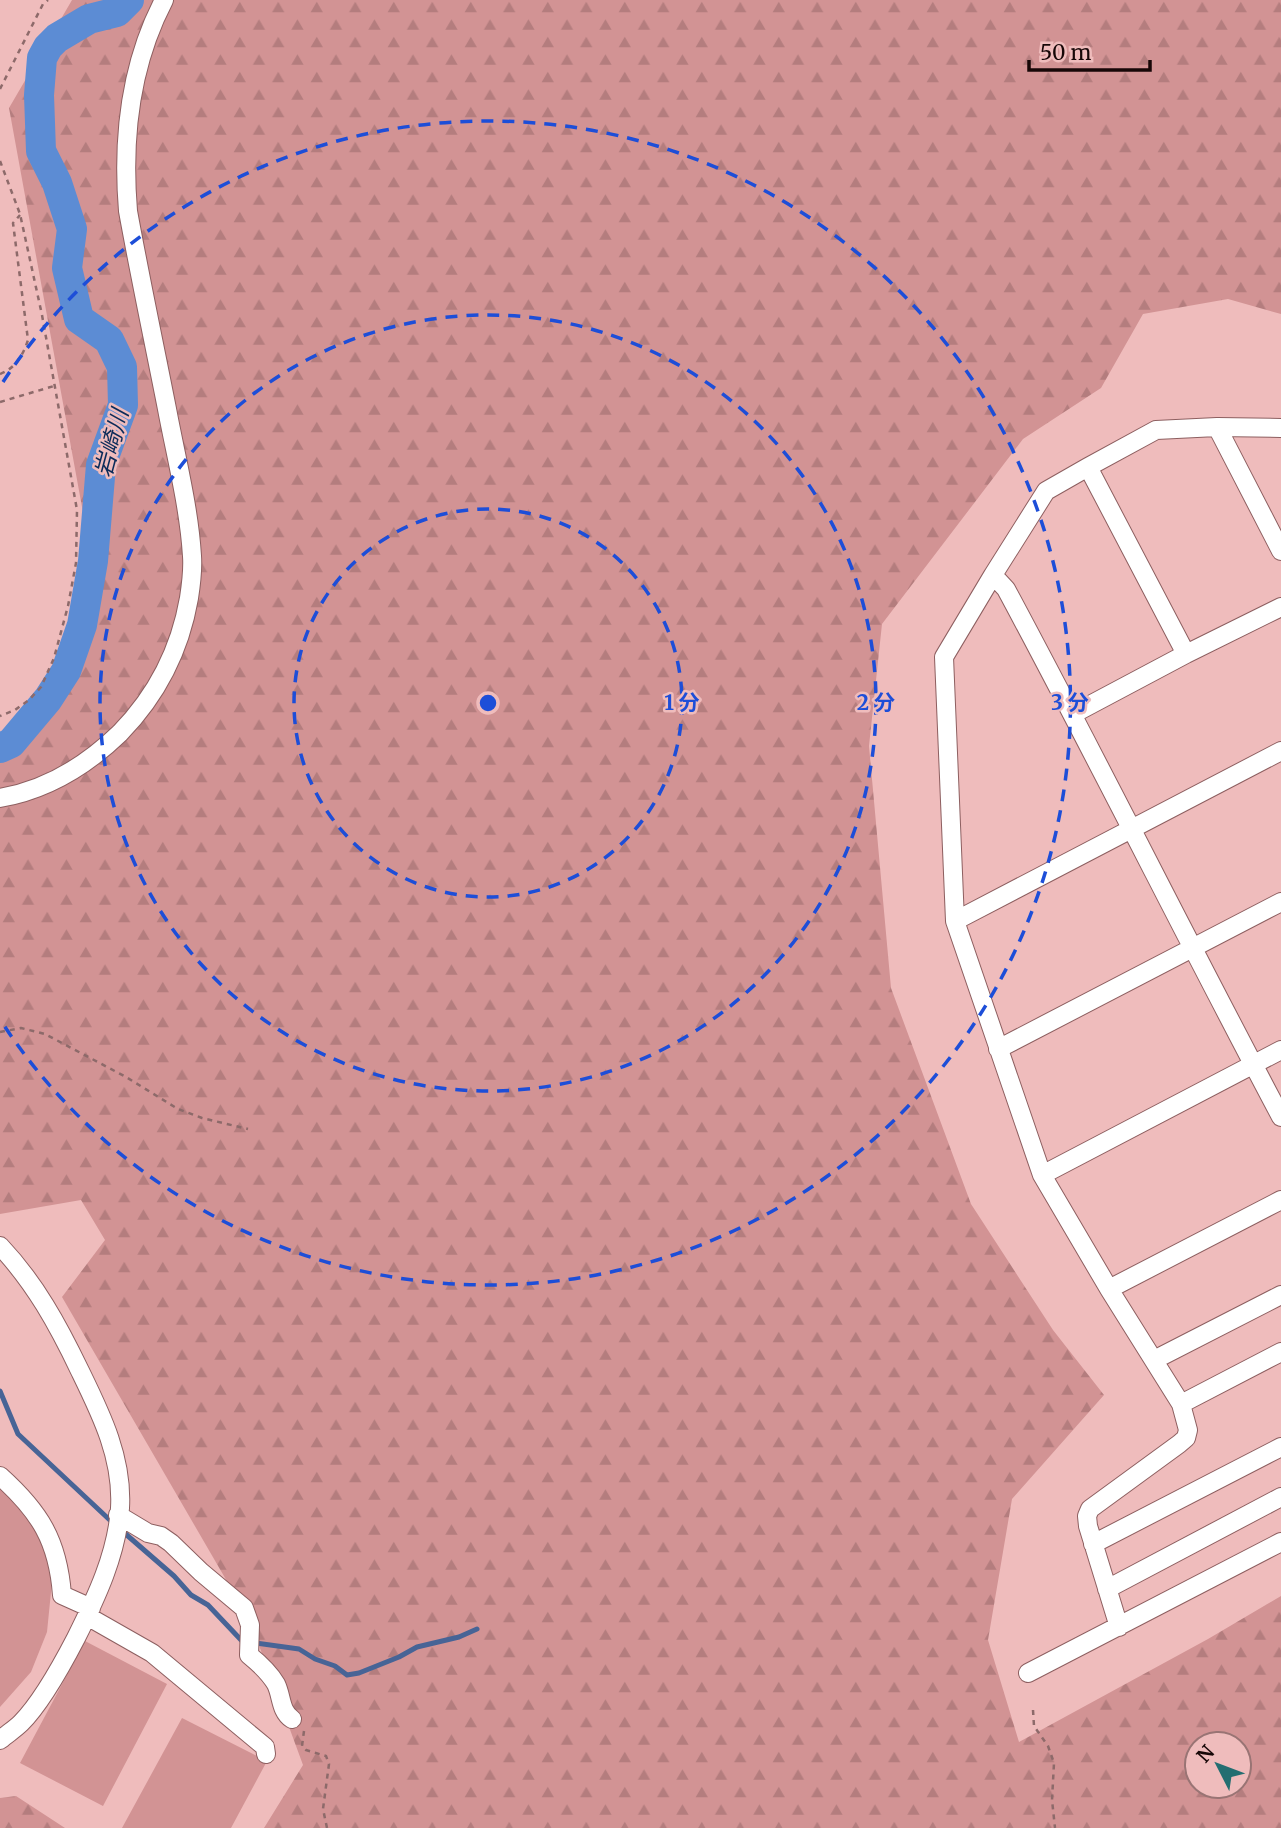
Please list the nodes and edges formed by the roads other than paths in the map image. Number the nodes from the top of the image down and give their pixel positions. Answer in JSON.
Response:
{"nodes":[{"id":1,"x":164,"y":0,"type":"edge"},
{"id":2,"x":1217,"y":427,"type":"junction"},
{"id":3,"x":1281,"y":428,"type":"edge"},
{"id":4,"x":1088,"y":467,"type":"junction"},
{"id":5,"x":1281,"y":551,"type":"edge"},
{"id":6,"x":993,"y":575,"type":"junction"},
{"id":7,"x":1281,"y":607,"type":"edge"},
{"id":8,"x":1186,"y":654,"type":"junction"},
{"id":9,"x":1073,"y":714,"type":"junction"},
{"id":10,"x":1281,"y":751,"type":"edge"},
{"id":11,"x":0,"y":798,"type":"edge"},
{"id":12,"x":1132,"y":828,"type":"junction"},
{"id":13,"x":1281,"y":902,"type":"edge"},
{"id":14,"x":955,"y":921,"type":"junction"},
{"id":15,"x":1194,"y":948,"type":"junction"},
{"id":16,"x":998,"y":1049,"type":"junction"},
{"id":17,"x":1281,"y":1049,"type":"edge"},
{"id":18,"x":1253,"y":1064,"type":"junction"},
{"id":19,"x":1281,"y":1117,"type":"edge"},
{"id":20,"x":1042,"y":1175,"type":"junction"},
{"id":21,"x":1281,"y":1200,"type":"edge"},
{"id":22,"x":0,"y":1246,"type":"edge"},
{"id":23,"x":1110,"y":1289,"type":"junction"},
{"id":24,"x":1281,"y":1295,"type":"edge"},
{"id":25,"x":1281,"y":1352,"type":"edge"},
{"id":26,"x":1154,"y":1360,"type":"junction"},
{"id":27,"x":1181,"y":1404,"type":"junction"},
{"id":28,"x":1281,"y":1447,"type":"edge"},
{"id":29,"x":0,"y":1476,"type":"edge"},
{"id":30,"x":1281,"y":1497,"type":"edge"},
{"id":31,"x":118,"y":1515,"type":"junction"},
{"id":32,"x":1281,"y":1542,"type":"edge"},
{"id":33,"x":1093,"y":1544,"type":"junction"},
{"id":34,"x":1107,"y":1589,"type":"junction"},
{"id":35,"x":89,"y":1612,"type":"junction"},
{"id":36,"x":1119,"y":1627,"type":"junction"},
{"id":37,"x":1028,"y":1673,"type":"dead end"},
{"id":38,"x":292,"y":1719,"type":"road end"},
{"id":39,"x":0,"y":1740,"type":"edge"},
{"id":40,"x":266,"y":1754,"type":"dead end"}],
"edges":[{"from":1,"to":11,"type":"street"},
{"from":2,"to":3,"type":"street"},
{"from":2,"to":4,"type":"street"},
{"from":2,"to":5,"type":"street"},
{"from":4,"to":6,"type":"street"},
{"from":4,"to":8,"type":"street"},
{"from":6,"to":9,"type":"street"},
{"from":6,"to":14,"type":"street"},
{"from":7,"to":8,"type":"street"},
{"from":8,"to":9,"type":"street"},
{"from":9,"to":12,"type":"street"},
{"from":10,"to":12,"type":"street"},
{"from":12,"to":14,"type":"street"},
{"from":12,"to":15,"type":"street"},
{"from":13,"to":15,"type":"street"},
{"from":14,"to":16,"type":"street"},
{"from":15,"to":16,"type":"street"},
{"from":15,"to":18,"type":"street"},
{"from":16,"to":20,"type":"street"},
{"from":17,"to":18,"type":"street"},
{"from":18,"to":19,"type":"street"},
{"from":18,"to":20,"type":"street"},
{"from":20,"to":23,"type":"street"},
{"from":21,"to":23,"type":"street"},
{"from":22,"to":31,"type":"street"},
{"from":23,"to":26,"type":"street"},
{"from":24,"to":26,"type":"street"},
{"from":25,"to":27,"type":"street"},
{"from":26,"to":27,"type":"street"},
{"from":27,"to":33,"type":"street"},
{"from":28,"to":33,"type":"street"},
{"from":29,"to":35,"type":"street"},
{"from":30,"to":34,"type":"street"},
{"from":31,"to":35,"type":"street"},
{"from":31,"to":38,"type":"street"},
{"from":32,"to":36,"type":"street"},
{"from":33,"to":34,"type":"street"},
{"from":34,"to":36,"type":"street"},
{"from":35,"to":39,"type":"street"},
{"from":35,"to":40,"type":"street"},
{"from":36,"to":37,"type":"street"}]}
